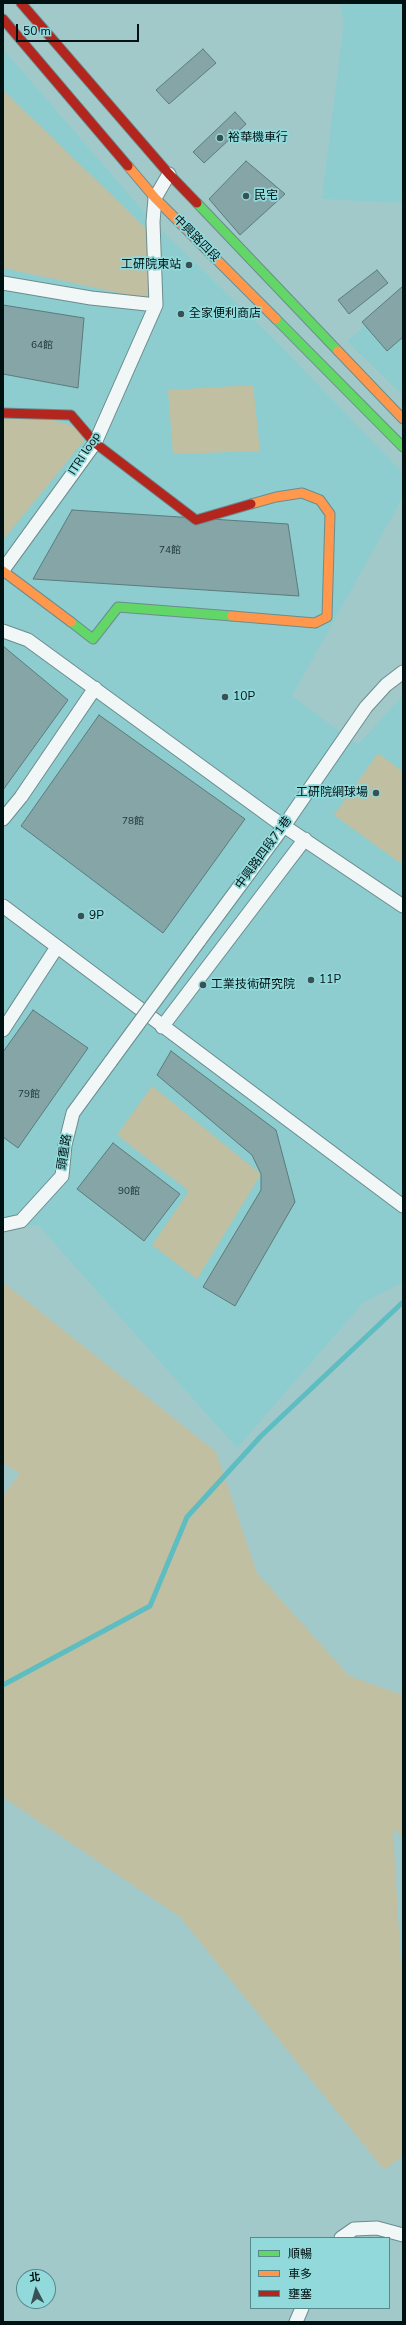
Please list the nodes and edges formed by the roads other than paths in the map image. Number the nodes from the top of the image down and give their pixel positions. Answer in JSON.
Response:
{"nodes":[{"id":1,"x":21,"y":3,"type":"edge"},
{"id":2,"x":3,"y":19,"type":"edge"},
{"id":3,"x":168,"y":174,"type":"junction"},
{"id":4,"x":155,"y":198,"type":"junction"},
{"id":5,"x":3,"y":284,"type":"edge"},
{"id":6,"x":156,"y":304,"type":"junction"},
{"id":7,"x":3,"y":413,"type":"edge"},
{"id":8,"x":403,"y":419,"type":"edge"},
{"id":9,"x":95,"y":443,"type":"junction"},
{"id":10,"x":403,"y":447,"type":"edge"},
{"id":11,"x":3,"y":571,"type":"edge"},
{"id":12,"x":3,"y":631,"type":"edge"},
{"id":13,"x":403,"y":672,"type":"edge"},
{"id":14,"x":95,"y":688,"type":"junction"},
{"id":15,"x":3,"y":819,"type":"edge"},
{"id":16,"x":284,"y":826,"type":"junction"},
{"id":17,"x":304,"y":839,"type":"junction"},
{"id":18,"x":3,"y":906,"type":"edge"},
{"id":19,"x":403,"y":906,"type":"edge"},
{"id":20,"x":57,"y":947,"type":"junction"},
{"id":21,"x":162,"y":1027,"type":"junction"},
{"id":22,"x":3,"y":1030,"type":"edge"},
{"id":23,"x":111,"y":1061,"type":"joint"},
{"id":24,"x":403,"y":1206,"type":"edge"},
{"id":25,"x":3,"y":1225,"type":"edge"},
{"id":26,"x":403,"y":2235,"type":"edge"},
{"id":27,"x":342,"y":2237,"type":"edge"},
{"id":28,"x":302,"y":2309,"type":"edge"},
{"id":29,"x":296,"y":2322,"type":"edge"}],
"edges":[{"from":1,"to":3,"type":"main road","name":"中興路四段"},
{"from":2,"to":4,"type":"main road","name":"中興路四段"},
{"from":3,"to":4,"type":"street","name":"ITRI loop"},
{"from":3,"to":8,"type":"main road","name":"中興路四段"},
{"from":4,"to":6,"type":"street","name":"ITRI loop"},
{"from":4,"to":10,"type":"main road","name":"中興路四段"},
{"from":5,"to":6,"type":"street"},
{"from":6,"to":9,"type":"street","name":"ITRI loop"},
{"from":7,"to":9,"type":"main road"},
{"from":9,"to":11,"type":"street","name":"ITRI loop"},
{"from":9,"to":11,"type":"main road"},
{"from":12,"to":14,"type":"street"},
{"from":13,"to":16,"type":"street","name":"中興路四段71巷"},
{"from":14,"to":15,"type":"street"},
{"from":14,"to":16,"type":"street"},
{"from":16,"to":17,"type":"street"},
{"from":16,"to":23,"type":"street","name":"中興路四段71巷","bridge":true},
{"from":17,"to":19,"type":"street"},
{"from":17,"to":21,"type":"street"},
{"from":18,"to":20,"type":"street"},
{"from":20,"to":21,"type":"street"},
{"from":20,"to":22,"type":"street"},
{"from":21,"to":24,"type":"street"},
{"from":23,"to":25,"type":"street","name":"頭重路"},
{"from":26,"to":27,"type":"street"},
{"from":28,"to":29,"type":"street"}]}
